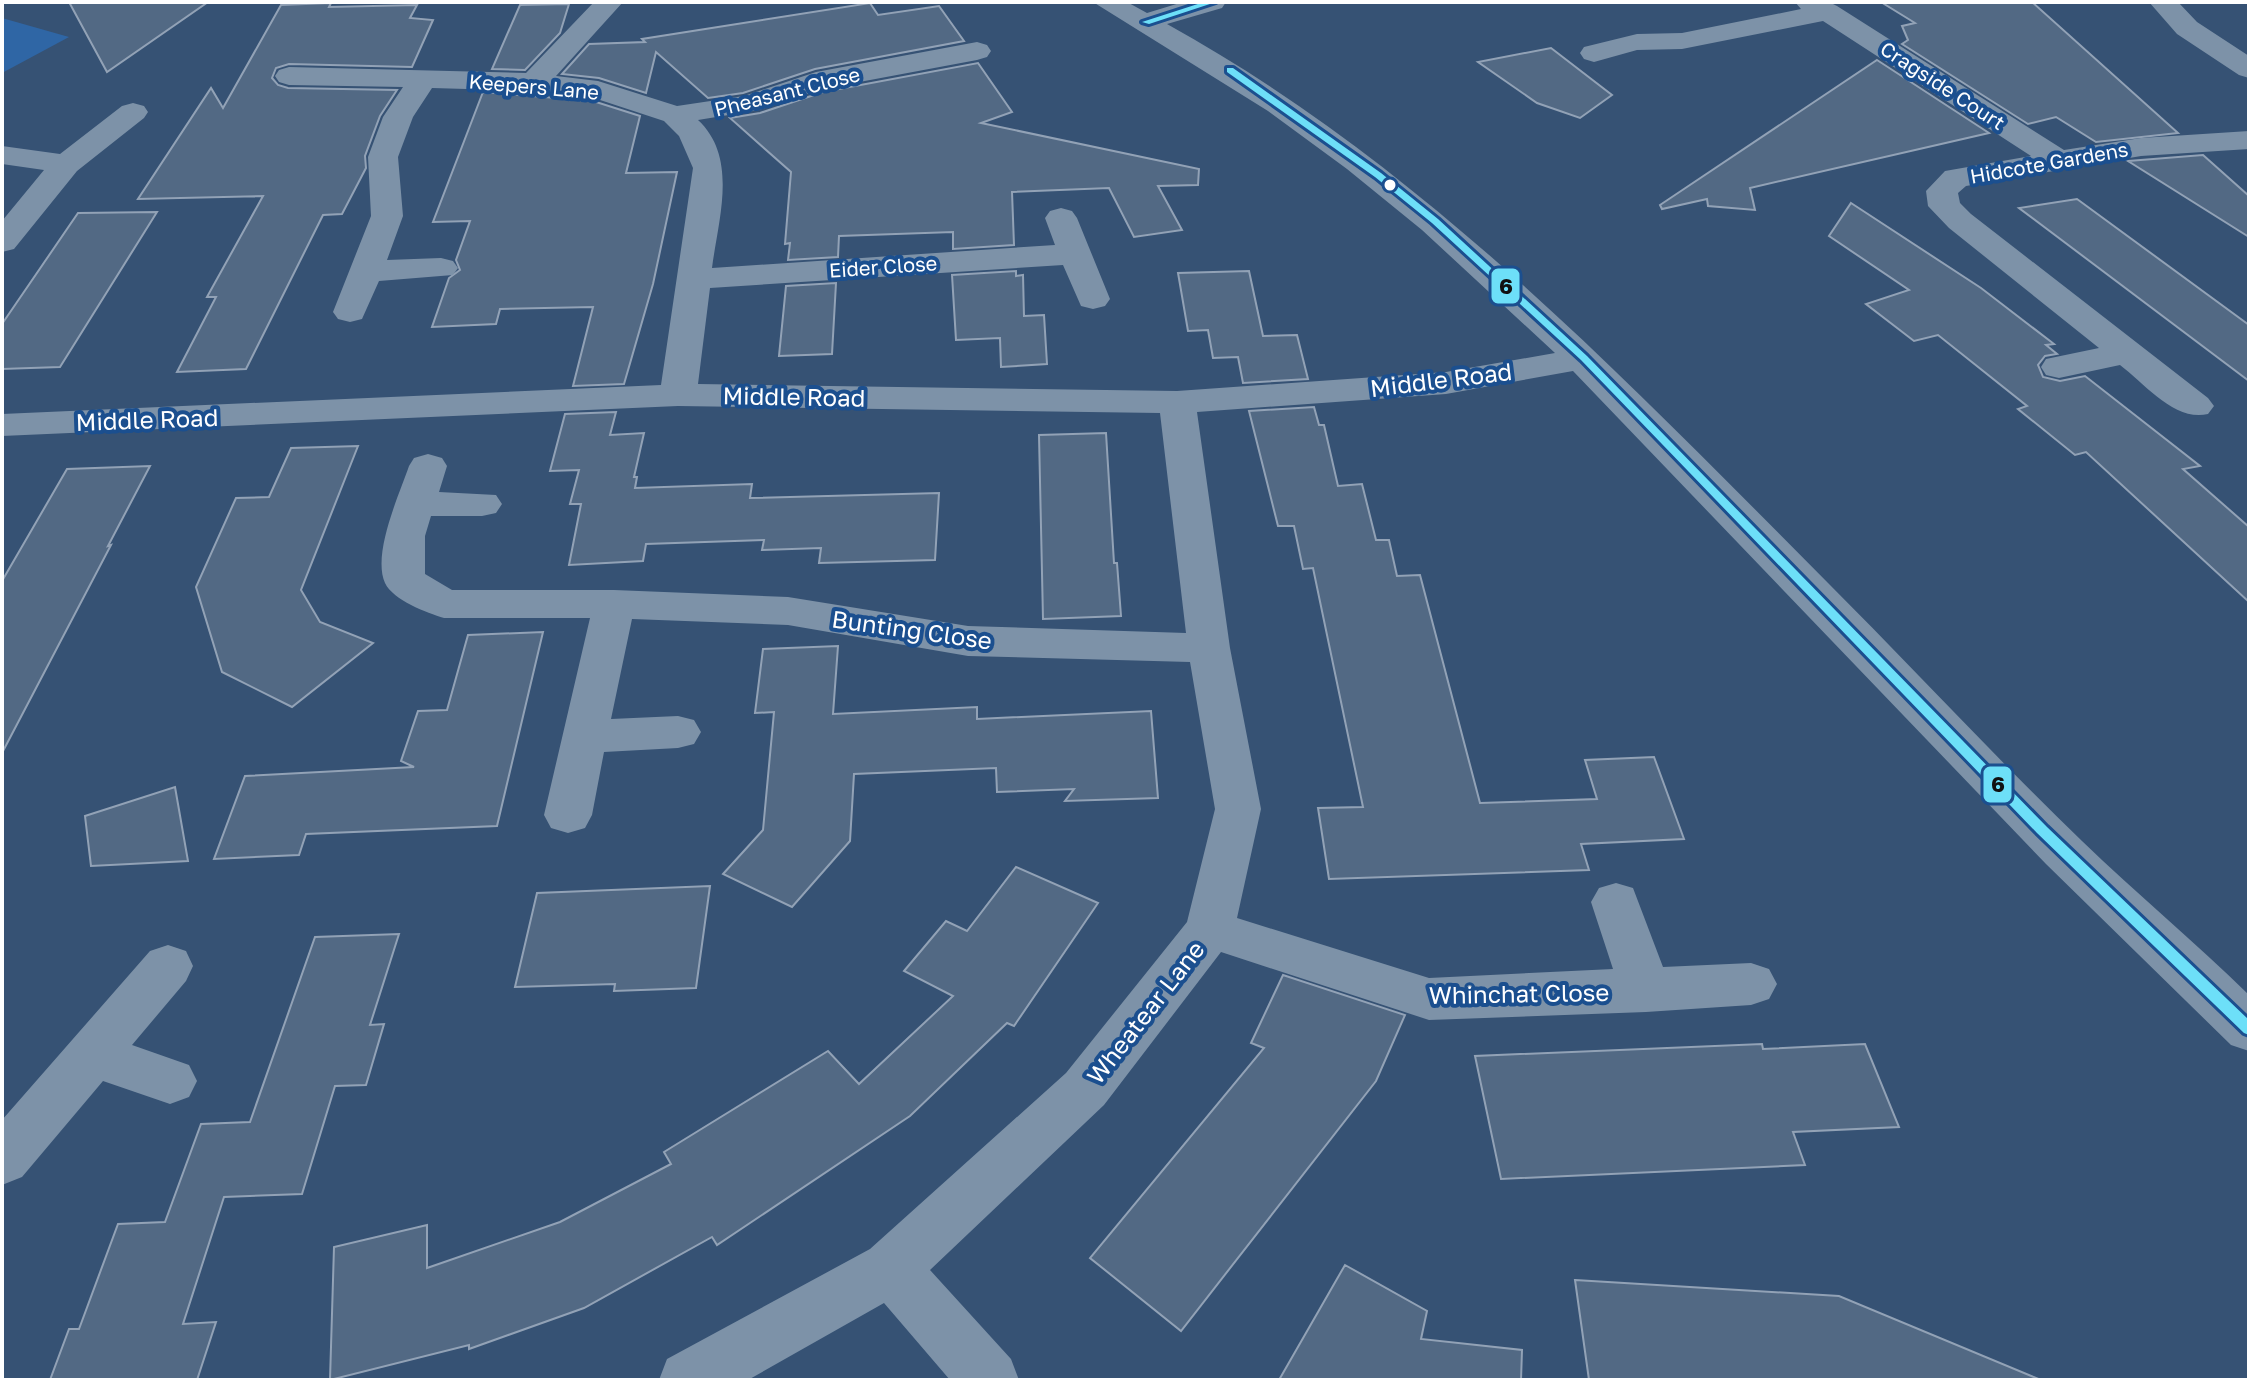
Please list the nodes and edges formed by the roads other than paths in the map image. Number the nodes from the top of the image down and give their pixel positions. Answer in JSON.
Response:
{"nodes":[{"id":1,"x":609,"y":2,"type":"edge"},
{"id":2,"x":1107,"y":2,"type":"edge"},
{"id":3,"x":1212,"y":2,"type":"edge"},
{"id":4,"x":2163,"y":2,"type":"edge"},
{"id":5,"x":1818,"y":7,"type":"edge"},
{"id":6,"x":1615,"y":23,"type":"dead end"},
{"id":7,"x":1154,"y":26,"type":"junction"},
{"id":8,"x":2187,"y":28,"type":"junction"},
{"id":9,"x":2159,"y":30,"type":"dead end"},
{"id":10,"x":1637,"y":42,"type":"junction"},
{"id":11,"x":977,"y":51,"type":"dead end"},
{"id":12,"x":1594,"y":53,"type":"dead end"},
{"id":13,"x":899,"y":65,"type":"junction"},
{"id":14,"x":2249,"y":69,"type":"edge"},
{"id":15,"x":289,"y":76,"type":"dead end"},
{"id":16,"x":423,"y":79,"type":"junction"},
{"id":17,"x":534,"y":82,"type":"junction"},
{"id":18,"x":925,"y":88,"type":"dead end"},
{"id":19,"x":133,"y":112,"type":"dead end"},
{"id":20,"x":675,"y":115,"type":"junction"},
{"id":21,"x":2234,"y":141,"type":"edge"},
{"id":22,"x":2,"y":155,"type":"edge"},
{"id":23,"x":2059,"y":160,"type":"junction"},
{"id":24,"x":66,"y":164,"type":"junction"},
{"id":25,"x":2249,"y":169,"type":"edge"},
{"id":26,"x":1061,"y":218,"type":"dead end"},
{"id":27,"x":2,"y":242,"type":"edge"},
{"id":28,"x":1075,"y":254,"type":"junction"},
{"id":29,"x":441,"y":268,"type":"dead end"},
{"id":30,"x":367,"y":271,"type":"junction"},
{"id":31,"x":692,"y":279,"type":"junction"},
{"id":32,"x":1093,"y":299,"type":"dead end"},
{"id":33,"x":350,"y":312,"type":"dead end"},
{"id":34,"x":2126,"y":353,"type":"junction"},
{"id":35,"x":1584,"y":358,"type":"junction"},
{"id":36,"x":2059,"y":367,"type":"dead end"},
{"id":37,"x":678,"y":395,"type":"junction"},
{"id":38,"x":1177,"y":402,"type":"junction"},
{"id":39,"x":2195,"y":406,"type":"dead end"},
{"id":40,"x":2,"y":425,"type":"edge"},
{"id":41,"x":482,"y":504,"type":"dead end"},
{"id":42,"x":614,"y":604,"type":"junction"},
{"id":43,"x":1209,"y":648,"type":"junction"},
{"id":44,"x":678,"y":732,"type":"dead end"},
{"id":45,"x":584,"y":737,"type":"junction"},
{"id":46,"x":568,"y":815,"type":"dead end"},
{"id":47,"x":1616,"y":902,"type":"dead end"},
{"id":48,"x":1210,"y":929,"type":"junction"},
{"id":49,"x":168,"y":966,"type":"dead end"},
{"id":50,"x":1751,"y":984,"type":"dead end"},
{"id":51,"x":1646,"y":991,"type":"junction"},
{"id":52,"x":2241,"y":1018,"type":"edge"},
{"id":53,"x":91,"y":1054,"type":"junction"},
{"id":54,"x":170,"y":1081,"type":"dead end"},
{"id":55,"x":2,"y":1160,"type":"edge"},
{"id":56,"x":891,"y":1268,"type":"junction"},
{"id":57,"x":689,"y":1380,"type":"edge"},
{"id":58,"x":989,"y":1380,"type":"edge"}],
"edges":[{"from":1,"to":17,"type":"street"},
{"from":2,"to":7,"type":"street"},
{"from":3,"to":7,"type":"street"},
{"from":4,"to":8,"type":"street"},
{"from":5,"to":10,"type":"street","name":"Cragside Court"},
{"from":5,"to":23,"type":"street","name":"Cragside Court"},
{"from":6,"to":10,"type":"street"},
{"from":7,"to":35,"type":"street"},
{"from":8,"to":9,"type":"street"},
{"from":8,"to":14,"type":"street"},
{"from":10,"to":12,"type":"street","name":"Cragside Court"},
{"from":11,"to":13,"type":"street","name":"Pheasant Close"},
{"from":13,"to":18,"type":"street"},
{"from":13,"to":20,"type":"street","name":"Pheasant Close"},
{"from":15,"to":16,"type":"street","name":"Keepers Lane"},
{"from":16,"to":17,"type":"street","name":"Keepers Lane"},
{"from":16,"to":30,"type":"street"},
{"from":17,"to":20,"type":"street","name":"Keepers Lane"},
{"from":19,"to":24,"type":"street"},
{"from":20,"to":31,"type":"street"},
{"from":21,"to":23,"type":"street","name":"Hidcote Gardens"},
{"from":21,"to":25,"type":"street","name":"Hidcote Gardens"},
{"from":22,"to":24,"type":"street"},
{"from":23,"to":34,"type":"street","name":"Hidcote Gardens"},
{"from":24,"to":27,"type":"street"},
{"from":26,"to":28,"type":"street"},
{"from":28,"to":31,"type":"street","name":"Eider Close"},
{"from":28,"to":32,"type":"street"},
{"from":29,"to":30,"type":"street"},
{"from":30,"to":33,"type":"street"},
{"from":31,"to":37,"type":"street"},
{"from":34,"to":36,"type":"street"},
{"from":34,"to":39,"type":"street","name":"Hidcote Gardens"},
{"from":35,"to":38,"type":"street","name":"Middle Road"},
{"from":35,"to":52,"type":"street"},
{"from":37,"to":38,"type":"street","name":"Middle Road"},
{"from":37,"to":40,"type":"street","name":"Middle Road"},
{"from":38,"to":43,"type":"street","name":"Wheatear Lane"},
{"from":41,"to":42,"type":"street","name":"Bunting Close"},
{"from":42,"to":43,"type":"street","name":"Bunting Close"},
{"from":42,"to":45,"type":"street"},
{"from":43,"to":48,"type":"street","name":"Wheatear Lane"},
{"from":44,"to":45,"type":"street"},
{"from":45,"to":46,"type":"street"},
{"from":47,"to":51,"type":"street","name":"Whinchat Close"},
{"from":48,"to":51,"type":"street","name":"Whinchat Close"},
{"from":48,"to":56,"type":"street","name":"Wheatear Lane"},
{"from":49,"to":53,"type":"street"},
{"from":50,"to":51,"type":"street","name":"Whinchat Close"},
{"from":53,"to":54,"type":"street"},
{"from":53,"to":55,"type":"street"},
{"from":56,"to":57,"type":"street","name":"Wheatear Lane"},
{"from":56,"to":58,"type":"street"}]}
